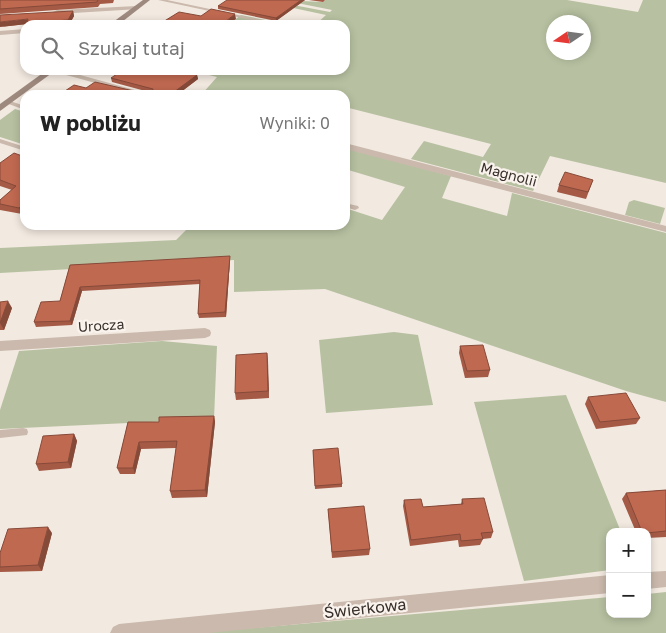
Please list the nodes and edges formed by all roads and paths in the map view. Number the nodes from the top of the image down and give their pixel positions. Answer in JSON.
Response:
{"nodes":[{"id":1,"x":147,"y":0,"type":"edge"},
{"id":2,"x":160,"y":0,"type":"edge"},
{"id":3,"x":137,"y":8,"type":"junction"},
{"id":4,"x":49,"y":13,"type":"edge"},
{"id":5,"x":120,"y":20,"type":"edge"},
{"id":6,"x":258,"y":20,"type":"edge"},
{"id":7,"x":20,"y":31,"type":"edge"},
{"id":8,"x":0,"y":33,"type":"edge"},
{"id":9,"x":45,"y":75,"type":"edge"},
{"id":10,"x":71,"y":75,"type":"edge"},
{"id":11,"x":24,"y":90,"type":"edge"},
{"id":12,"x":130,"y":90,"type":"edge"},
{"id":13,"x":20,"y":93,"type":"edge"},
{"id":14,"x":8,"y":102,"type":"junction"},
{"id":15,"x":20,"y":106,"type":"edge"},
{"id":16,"x":0,"y":108,"type":"edge"},
{"id":17,"x":0,"y":141,"type":"edge"},
{"id":18,"x":20,"y":147,"type":"edge"},
{"id":19,"x":350,"y":147,"type":"edge"},
{"id":20,"x":350,"y":206,"type":"edge"},
{"id":21,"x":355,"y":208,"type":"dead end"},
{"id":22,"x":666,"y":229,"type":"edge"},
{"id":23,"x":204,"y":333,"type":"dead end"},
{"id":24,"x":0,"y":346,"type":"edge"},
{"id":25,"x":23,"y":432,"type":"dead end"},
{"id":26,"x":0,"y":434,"type":"edge"},
{"id":27,"x":666,"y":579,"type":"edge"},
{"id":28,"x":651,"y":580,"type":"edge"},
{"id":29,"x":606,"y":584,"type":"edge"},
{"id":30,"x":119,"y":633,"type":"edge"}],
"edges":[{"from":1,"to":3,"type":"main road"},
{"from":2,"to":6,"type":"lane"},
{"from":3,"to":4,"type":"street"},
{"from":3,"to":5,"type":"main road"},
{"from":7,"to":8,"type":"street"},
{"from":9,"to":11,"type":"main road"},
{"from":10,"to":12,"type":"street"},
{"from":13,"to":14,"type":"main road"},
{"from":14,"to":15,"type":"lane"},
{"from":14,"to":16,"type":"main road"},
{"from":17,"to":18,"type":"lane"},
{"from":19,"to":22,"type":"street","name":"Magnolii"},
{"from":20,"to":21,"type":"lane"},
{"from":23,"to":24,"type":"street","name":"Urocza"},
{"from":25,"to":26,"type":"lane"},
{"from":27,"to":28,"type":"street"},
{"from":29,"to":30,"type":"street","name":"Świerkowa"}]}
